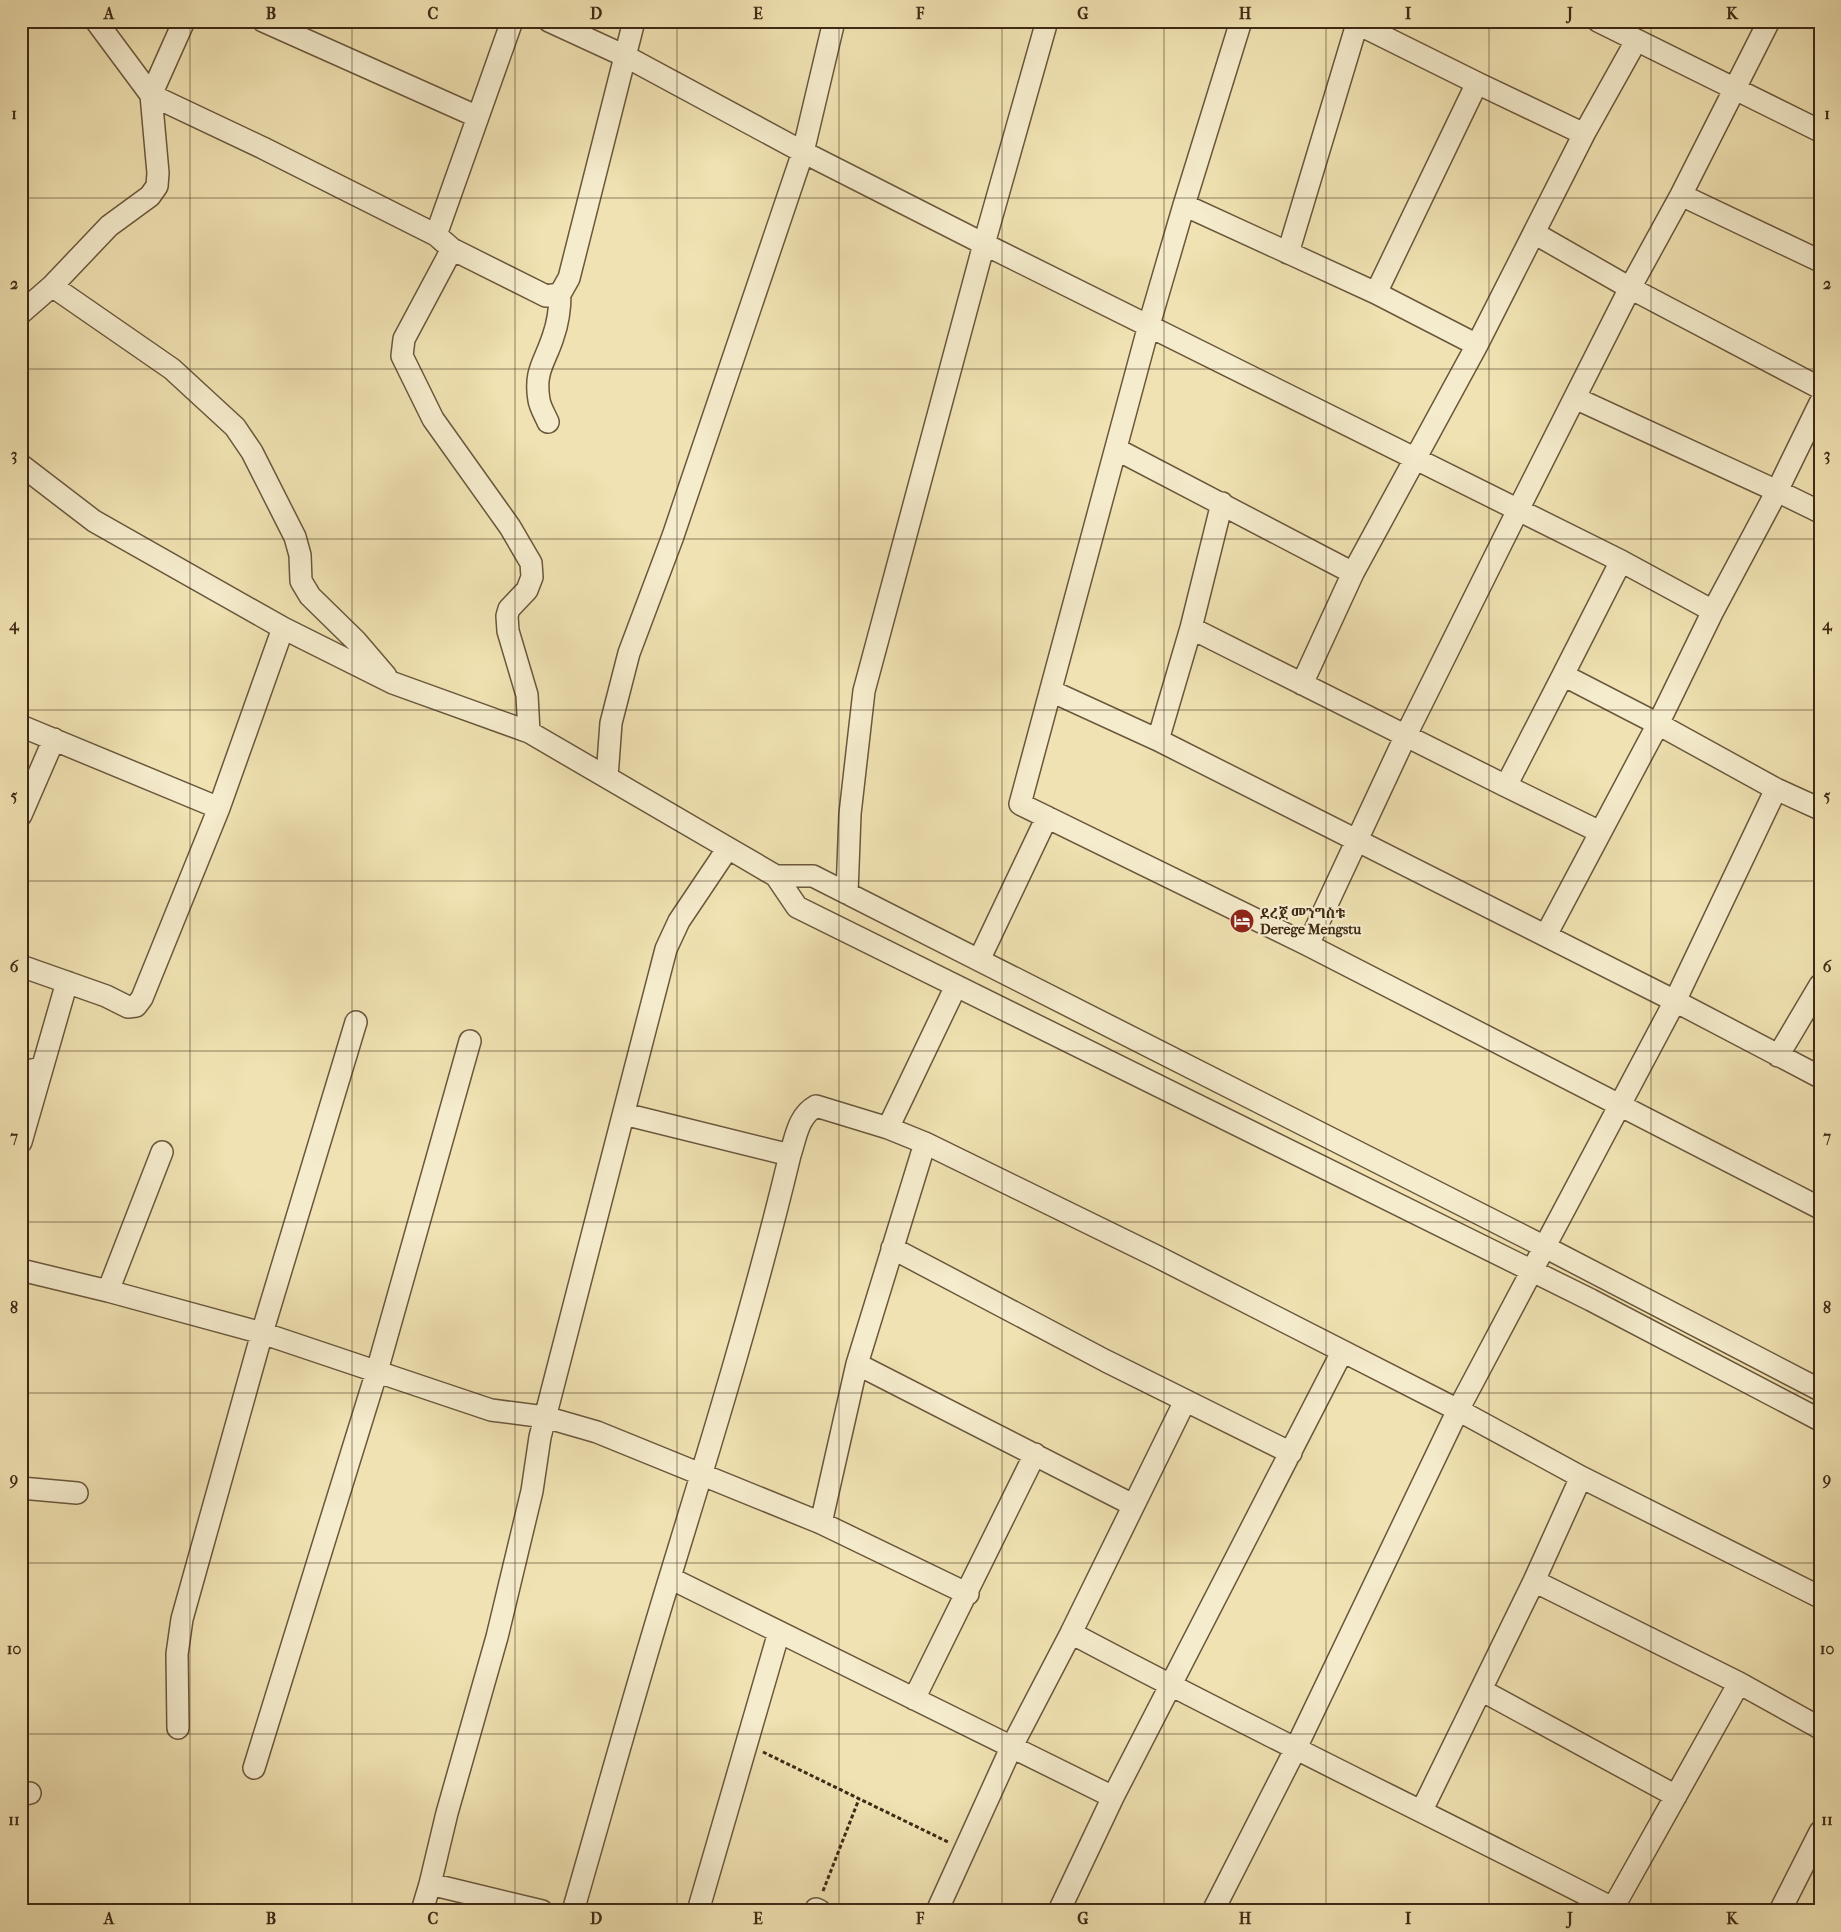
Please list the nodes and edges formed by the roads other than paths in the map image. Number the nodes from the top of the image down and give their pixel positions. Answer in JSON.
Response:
{"nodes":[{"id":1,"x":96,"y":21,"type":"edge"},
{"id":2,"x":184,"y":21,"type":"edge"},
{"id":3,"x":263,"y":21,"type":"edge"},
{"id":4,"x":512,"y":21,"type":"edge"},
{"id":5,"x":549,"y":21,"type":"edge"},
{"id":6,"x":634,"y":21,"type":"edge"},
{"id":7,"x":834,"y":21,"type":"edge"},
{"id":8,"x":1047,"y":21,"type":"edge"},
{"id":9,"x":1241,"y":21,"type":"edge"},
{"id":10,"x":1598,"y":21,"type":"edge"},
{"id":11,"x":1768,"y":21,"type":"edge"},
{"id":12,"x":1354,"y":22,"type":"edge"},
{"id":13,"x":1636,"y":41,"type":"junction"},
{"id":14,"x":625,"y":56,"type":"junction"},
{"id":15,"x":1477,"y":83,"type":"junction"},
{"id":16,"x":1734,"y":89,"type":"junction"},
{"id":17,"x":151,"y":95,"type":"junction"},
{"id":18,"x":478,"y":118,"type":"junction"},
{"id":19,"x":1820,"y":131,"type":"edge"},
{"id":20,"x":1584,"y":134,"type":"junction"},
{"id":21,"x":803,"y":152,"type":"junction"},
{"id":22,"x":1681,"y":195,"type":"junction"},
{"id":23,"x":1184,"y":205,"type":"junction"},
{"id":24,"x":1534,"y":233,"type":"junction"},
{"id":25,"x":436,"y":235,"type":"junction"},
{"id":26,"x":984,"y":244,"type":"junction"},
{"id":27,"x":452,"y":249,"type":"junction"},
{"id":28,"x":1288,"y":253,"type":"junction"},
{"id":29,"x":1820,"y":261,"type":"edge"},
{"id":30,"x":52,"y":286,"type":"junction"},
{"id":31,"x":1630,"y":288,"type":"junction"},
{"id":32,"x":560,"y":294,"type":"junction"},
{"id":33,"x":1376,"y":294,"type":"junction"},
{"id":34,"x":21,"y":313,"type":"edge"},
{"id":35,"x":1149,"y":325,"type":"junction"},
{"id":36,"x":1477,"y":346,"type":"junction"},
{"id":37,"x":1820,"y":388,"type":"edge"},
{"id":38,"x":1574,"y":398,"type":"junction"},
{"id":39,"x":1820,"y":403,"type":"edge"},
{"id":40,"x":548,"y":422,"type":"dead end"},
{"id":41,"x":1116,"y":448,"type":"junction"},
{"id":42,"x":1414,"y":458,"type":"junction"},
{"id":43,"x":21,"y":465,"type":"edge"},
{"id":44,"x":1777,"y":491,"type":"junction"},
{"id":45,"x":1222,"y":503,"type":"junction"},
{"id":46,"x":1518,"y":510,"type":"junction"},
{"id":47,"x":1820,"y":512,"type":"edge"},
{"id":48,"x":1621,"y":561,"type":"junction"},
{"id":49,"x":1353,"y":573,"type":"junction"},
{"id":50,"x":1713,"y":611,"type":"junction"},
{"id":51,"x":283,"y":628,"type":"junction"},
{"id":52,"x":1190,"y":628,"type":"junction"},
{"id":53,"x":1563,"y":675,"type":"junction"},
{"id":54,"x":393,"y":683,"type":"junction"},
{"id":55,"x":1302,"y":684,"type":"junction"},
{"id":56,"x":1051,"y":691,"type":"junction"},
{"id":57,"x":1658,"y":724,"type":"junction"},
{"id":58,"x":21,"y":726,"type":"edge"},
{"id":59,"x":529,"y":732,"type":"junction"},
{"id":60,"x":1406,"y":735,"type":"junction"},
{"id":61,"x":54,"y":739,"type":"junction"},
{"id":62,"x":1158,"y":740,"type":"junction"},
{"id":63,"x":607,"y":777,"type":"junction"},
{"id":64,"x":1506,"y":786,"type":"junction"},
{"id":65,"x":1776,"y":789,"type":"junction"},
{"id":66,"x":219,"y":808,"type":"junction"},
{"id":67,"x":1820,"y":809,"type":"edge"},
{"id":68,"x":21,"y":815,"type":"edge"},
{"id":69,"x":1047,"y":817,"type":"junction"},
{"id":70,"x":1600,"y":832,"type":"junction"},
{"id":71,"x":1358,"y":840,"type":"junction"},
{"id":72,"x":728,"y":848,"type":"junction"},
{"id":73,"x":776,"y":876,"type":"junction"},
{"id":74,"x":847,"y":893,"type":"junction"},
{"id":75,"x":1546,"y":935,"type":"junction"},
{"id":76,"x":1308,"y":945,"type":"junction"},
{"id":77,"x":979,"y":960,"type":"junction"},
{"id":78,"x":21,"y":966,"type":"edge"},
{"id":79,"x":67,"y":982,"type":"junction"},
{"id":80,"x":1820,"y":985,"type":"edge"},
{"id":81,"x":956,"y":986,"type":"junction"},
{"id":82,"x":1675,"y":1000,"type":"junction"},
{"id":83,"x":356,"y":1022,"type":"dead end"},
{"id":84,"x":470,"y":1042,"type":"dead end"},
{"id":85,"x":1778,"y":1056,"type":"junction"},
{"id":86,"x":42,"y":1068,"type":"junction"},
{"id":87,"x":21,"y":1072,"type":"edge"},
{"id":88,"x":1820,"y":1077,"type":"edge"},
{"id":89,"x":1620,"y":1107,"type":"junction"},
{"id":90,"x":624,"y":1114,"type":"junction"},
{"id":91,"x":888,"y":1128,"type":"junction"},
{"id":92,"x":21,"y":1142,"type":"edge"},
{"id":93,"x":925,"y":1143,"type":"junction"},
{"id":94,"x":162,"y":1152,"type":"dead end"},
{"id":95,"x":790,"y":1155,"type":"junction"},
{"id":96,"x":1820,"y":1208,"type":"edge"},
{"id":97,"x":1545,"y":1247,"type":"junction"},
{"id":98,"x":892,"y":1248,"type":"junction"},
{"id":99,"x":21,"y":1270,"type":"edge"},
{"id":100,"x":1533,"y":1272,"type":"junction"},
{"id":101,"x":108,"y":1291,"type":"junction"},
{"id":102,"x":262,"y":1333,"type":"junction"},
{"id":103,"x":1342,"y":1352,"type":"junction"},
{"id":104,"x":857,"y":1364,"type":"junction"},
{"id":105,"x":377,"y":1371,"type":"junction"},
{"id":106,"x":1820,"y":1390,"type":"edge"},
{"id":107,"x":1185,"y":1400,"type":"junction"},
{"id":108,"x":1458,"y":1410,"type":"junction"},
{"id":109,"x":546,"y":1417,"type":"junction"},
{"id":110,"x":1820,"y":1420,"type":"edge"},
{"id":111,"x":1291,"y":1453,"type":"junction"},
{"id":112,"x":1035,"y":1454,"type":"junction"},
{"id":113,"x":703,"y":1474,"type":"junction"},
{"id":114,"x":1581,"y":1478,"type":"junction"},
{"id":115,"x":21,"y":1488,"type":"edge"},
{"id":116,"x":77,"y":1493,"type":"dead end"},
{"id":117,"x":1133,"y":1505,"type":"junction"},
{"id":118,"x":821,"y":1523,"type":"junction"},
{"id":119,"x":670,"y":1578,"type":"junction"},
{"id":120,"x":1534,"y":1581,"type":"junction"},
{"id":121,"x":968,"y":1594,"type":"junction"},
{"id":122,"x":1820,"y":1597,"type":"edge"},
{"id":123,"x":779,"y":1632,"type":"junction"},
{"id":124,"x":1071,"y":1632,"type":"junction"},
{"id":125,"x":1739,"y":1683,"type":"junction"},
{"id":126,"x":1170,"y":1686,"type":"junction"},
{"id":127,"x":1481,"y":1690,"type":"junction"},
{"id":128,"x":914,"y":1699,"type":"junction"},
{"id":129,"x":178,"y":1728,"type":"dead end"},
{"id":130,"x":1820,"y":1728,"type":"edge"},
{"id":131,"x":1011,"y":1748,"type":"junction"},
{"id":132,"x":1295,"y":1750,"type":"junction"},
{"id":133,"x":254,"y":1768,"type":"dead end"},
{"id":134,"x":1676,"y":1796,"type":"junction"},
{"id":135,"x":1113,"y":1797,"type":"junction"},
{"id":136,"x":1422,"y":1810,"type":"junction"},
{"id":137,"x":1820,"y":1832,"type":"edge"},
{"id":138,"x":430,"y":1884,"type":"junction"},
{"id":139,"x":1616,"y":1910,"type":"edge"},
{"id":140,"x":422,"y":1911,"type":"edge"},
{"id":141,"x":542,"y":1911,"type":"edge"},
{"id":142,"x":573,"y":1911,"type":"edge"},
{"id":143,"x":698,"y":1911,"type":"edge"},
{"id":144,"x":937,"y":1911,"type":"edge"},
{"id":145,"x":1059,"y":1911,"type":"edge"},
{"id":146,"x":1213,"y":1911,"type":"edge"},
{"id":147,"x":1780,"y":1911,"type":"edge"}],
"edges":[{"from":1,"to":17,"type":"street"},
{"from":2,"to":17,"type":"street"},
{"from":3,"to":18,"type":"street"},
{"from":4,"to":18,"type":"street"},
{"from":5,"to":14,"type":"street"},
{"from":6,"to":14,"type":"street"},
{"from":7,"to":21,"type":"street"},
{"from":8,"to":26,"type":"street"},
{"from":9,"to":23,"type":"street"},
{"from":10,"to":13,"type":"street"},
{"from":11,"to":16,"type":"street"},
{"from":12,"to":15,"type":"street"},
{"from":12,"to":28,"type":"street"},
{"from":13,"to":16,"type":"street"},
{"from":13,"to":20,"type":"street"},
{"from":14,"to":21,"type":"street"},
{"from":14,"to":32,"type":"street"},
{"from":15,"to":20,"type":"street"},
{"from":15,"to":33,"type":"street"},
{"from":16,"to":19,"type":"street"},
{"from":16,"to":22,"type":"street"},
{"from":17,"to":25,"type":"street"},
{"from":17,"to":30,"type":"street"},
{"from":18,"to":25,"type":"street"},
{"from":20,"to":24,"type":"street"},
{"from":21,"to":26,"type":"street"},
{"from":21,"to":63,"type":"street"},
{"from":22,"to":29,"type":"street"},
{"from":22,"to":31,"type":"street"},
{"from":23,"to":28,"type":"street"},
{"from":23,"to":35,"type":"street"},
{"from":24,"to":31,"type":"street"},
{"from":24,"to":36,"type":"street"},
{"from":25,"to":27,"type":"street"},
{"from":26,"to":35,"type":"street"},
{"from":26,"to":74,"type":"street"},
{"from":27,"to":32,"type":"street"},
{"from":27,"to":59,"type":"street"},
{"from":28,"to":33,"type":"street"},
{"from":30,"to":34,"type":"street"},
{"from":30,"to":54,"type":"street"},
{"from":31,"to":37,"type":"street"},
{"from":31,"to":38,"type":"street"},
{"from":32,"to":40,"type":"street"},
{"from":33,"to":36,"type":"street"},
{"from":35,"to":41,"type":"street"},
{"from":35,"to":42,"type":"street"},
{"from":36,"to":42,"type":"street"},
{"from":38,"to":44,"type":"street"},
{"from":38,"to":46,"type":"street"},
{"from":39,"to":44,"type":"street"},
{"from":41,"to":45,"type":"street"},
{"from":41,"to":56,"type":"street"},
{"from":42,"to":46,"type":"street"},
{"from":42,"to":49,"type":"street"},
{"from":43,"to":51,"type":"street"},
{"from":44,"to":47,"type":"street"},
{"from":44,"to":50,"type":"street"},
{"from":45,"to":49,"type":"street"},
{"from":45,"to":52,"type":"street"},
{"from":46,"to":48,"type":"street"},
{"from":46,"to":60,"type":"street"},
{"from":48,"to":50,"type":"street"},
{"from":48,"to":53,"type":"street"},
{"from":49,"to":55,"type":"street"},
{"from":50,"to":57,"type":"street"},
{"from":51,"to":54,"type":"street"},
{"from":51,"to":66,"type":"street"},
{"from":52,"to":55,"type":"street"},
{"from":52,"to":62,"type":"street"},
{"from":53,"to":57,"type":"street"},
{"from":53,"to":64,"type":"street"},
{"from":54,"to":59,"type":"street"},
{"from":55,"to":60,"type":"street"},
{"from":56,"to":62,"type":"street"},
{"from":56,"to":69,"type":"street"},
{"from":57,"to":65,"type":"street"},
{"from":57,"to":70,"type":"street"},
{"from":58,"to":61,"type":"street"},
{"from":59,"to":63,"type":"street"},
{"from":60,"to":64,"type":"street"},
{"from":60,"to":71,"type":"street"},
{"from":61,"to":66,"type":"street"},
{"from":61,"to":68,"type":"street"},
{"from":62,"to":71,"type":"street"},
{"from":63,"to":72,"type":"street"},
{"from":64,"to":70,"type":"street"},
{"from":65,"to":67,"type":"street"},
{"from":65,"to":82,"type":"street"},
{"from":66,"to":79,"type":"street"},
{"from":69,"to":76,"type":"street"},
{"from":69,"to":77,"type":"street"},
{"from":70,"to":75,"type":"street"},
{"from":71,"to":75,"type":"street"},
{"from":71,"to":76,"type":"street"},
{"from":72,"to":73,"type":"street"},
{"from":72,"to":90,"type":"street"},
{"from":73,"to":74,"type":"street"},
{"from":73,"to":81,"type":"street"},
{"from":74,"to":77,"type":"street"},
{"from":75,"to":82,"type":"street"},
{"from":76,"to":89,"type":"street"},
{"from":77,"to":97,"type":"street"},
{"from":78,"to":79,"type":"street"},
{"from":79,"to":86,"type":"street"},
{"from":80,"to":85,"type":"street"},
{"from":81,"to":91,"type":"street"},
{"from":81,"to":100,"type":"street"},
{"from":82,"to":85,"type":"street"},
{"from":82,"to":89,"type":"street"},
{"from":83,"to":102,"type":"street"},
{"from":84,"to":105,"type":"street"},
{"from":85,"to":88,"type":"street"},
{"from":86,"to":87,"type":"street"},
{"from":86,"to":92,"type":"street"},
{"from":89,"to":96,"type":"street"},
{"from":89,"to":97,"type":"street"},
{"from":90,"to":95,"type":"street"},
{"from":90,"to":109,"type":"street"},
{"from":91,"to":93,"type":"street"},
{"from":91,"to":95,"type":"street"},
{"from":93,"to":98,"type":"street"},
{"from":93,"to":103,"type":"street"},
{"from":94,"to":101,"type":"street"},
{"from":95,"to":113,"type":"street"},
{"from":97,"to":100,"type":"street"},
{"from":97,"to":106,"type":"street"},
{"from":98,"to":104,"type":"street"},
{"from":98,"to":107,"type":"street"},
{"from":99,"to":101,"type":"street"},
{"from":100,"to":108,"type":"street"},
{"from":100,"to":110,"type":"street"},
{"from":101,"to":102,"type":"street"},
{"from":102,"to":105,"type":"street"},
{"from":102,"to":129,"type":"street"},
{"from":103,"to":108,"type":"street"},
{"from":103,"to":111,"type":"street"},
{"from":104,"to":112,"type":"street"},
{"from":104,"to":118,"type":"street"},
{"from":105,"to":109,"type":"street"},
{"from":105,"to":133,"type":"street"},
{"from":107,"to":111,"type":"street"},
{"from":107,"to":117,"type":"street"},
{"from":108,"to":114,"type":"street"},
{"from":108,"to":132,"type":"street"},
{"from":109,"to":113,"type":"street"},
{"from":109,"to":138,"type":"street"},
{"from":111,"to":126,"type":"street"},
{"from":112,"to":117,"type":"street"},
{"from":112,"to":121,"type":"street"},
{"from":113,"to":118,"type":"street"},
{"from":113,"to":119,"type":"street"},
{"from":114,"to":120,"type":"street"},
{"from":114,"to":122,"type":"street"},
{"from":115,"to":116,"type":"street"},
{"from":117,"to":124,"type":"street"},
{"from":118,"to":121,"type":"street"},
{"from":119,"to":123,"type":"street"},
{"from":119,"to":142,"type":"street"},
{"from":120,"to":125,"type":"street"},
{"from":120,"to":127,"type":"street"},
{"from":121,"to":128,"type":"street"},
{"from":123,"to":128,"type":"street"},
{"from":123,"to":143,"type":"street"},
{"from":124,"to":126,"type":"street"},
{"from":124,"to":131,"type":"street"},
{"from":125,"to":130,"type":"street"},
{"from":125,"to":134,"type":"street"},
{"from":126,"to":132,"type":"street"},
{"from":126,"to":135,"type":"street"},
{"from":127,"to":134,"type":"street"},
{"from":127,"to":136,"type":"street"},
{"from":128,"to":131,"type":"street"},
{"from":131,"to":135,"type":"street"},
{"from":131,"to":144,"type":"street"},
{"from":132,"to":136,"type":"street"},
{"from":132,"to":146,"type":"street"},
{"from":134,"to":139,"type":"street"},
{"from":135,"to":145,"type":"street"},
{"from":136,"to":139,"type":"street"},
{"from":137,"to":147,"type":"street"},
{"from":138,"to":140,"type":"street"},
{"from":138,"to":141,"type":"street"}]}
